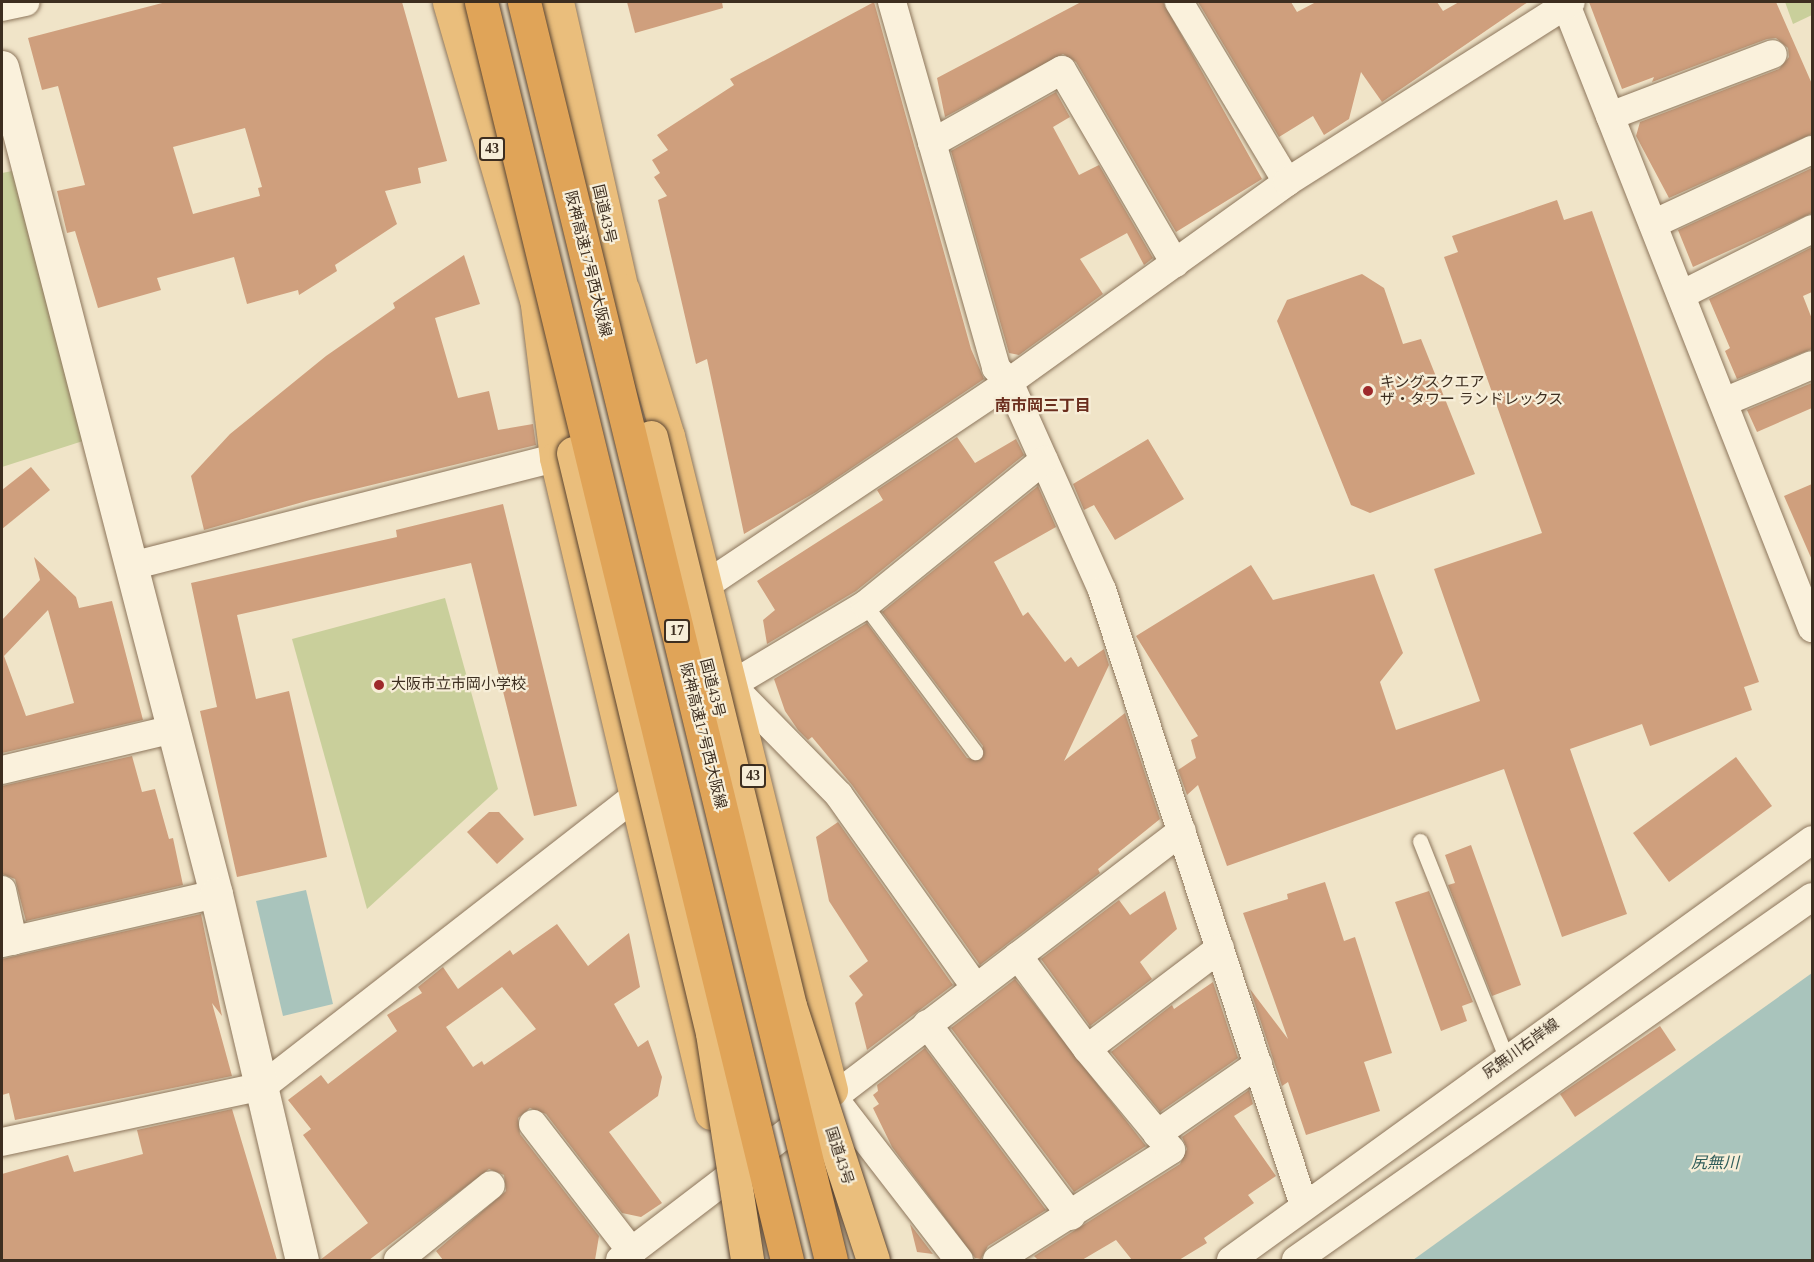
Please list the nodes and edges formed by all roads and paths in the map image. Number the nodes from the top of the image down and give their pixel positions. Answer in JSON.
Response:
{"nodes":[{"id":1,"x":25,"y":2,"type":"edge"},
{"id":2,"x":449,"y":2,"type":"edge"},
{"id":3,"x":481,"y":2,"type":"edge"},
{"id":4,"x":524,"y":2,"type":"edge"},
{"id":5,"x":557,"y":2,"type":"edge"},
{"id":6,"x":892,"y":2,"type":"edge"},
{"id":7,"x":1179,"y":2,"type":"edge"},
{"id":8,"x":1567,"y":2,"type":"edge"},
{"id":9,"x":2,"y":7,"type":"edge"},
{"id":10,"x":1773,"y":54,"type":"dead end"},
{"id":11,"x":2,"y":68,"type":"edge"},
{"id":12,"x":1610,"y":116,"type":"junction"},
{"id":13,"x":932,"y":143,"type":"junction"},
{"id":14,"x":1812,"y":150,"type":"edge"},
{"id":15,"x":1287,"y":182,"type":"junction"},
{"id":16,"x":1653,"y":224,"type":"junction"},
{"id":17,"x":1812,"y":230,"type":"edge"},
{"id":18,"x":1175,"y":263,"type":"junction"},
{"id":19,"x":623,"y":290,"type":"junction"},
{"id":20,"x":1681,"y":296,"type":"junction"},
{"id":21,"x":1812,"y":365,"type":"edge"},
{"id":22,"x":1009,"y":382,"type":"junction"},
{"id":23,"x":1724,"y":402,"type":"junction"},
{"id":24,"x":565,"y":455,"type":"junction"},
{"id":25,"x":1044,"y":460,"type":"junction"},
{"id":26,"x":131,"y":566,"type":"junction"},
{"id":27,"x":706,"y":585,"type":"junction"},
{"id":28,"x":865,"y":605,"type":"junction"},
{"id":29,"x":1811,"y":621,"type":"edge"},
{"id":30,"x":731,"y":685,"type":"junction"},
{"id":31,"x":174,"y":729,"type":"junction"},
{"id":32,"x":975,"y":752,"type":"dead end"},
{"id":33,"x":2,"y":770,"type":"edge"},
{"id":34,"x":637,"y":795,"type":"junction"},
{"id":35,"x":1182,"y":831,"type":"junction"},
{"id":36,"x":1812,"y":840,"type":"edge"},
{"id":37,"x":1420,"y":841,"type":"dead end"},
{"id":38,"x":2,"y":890,"type":"edge"},
{"id":39,"x":216,"y":894,"type":"junction"},
{"id":40,"x":1812,"y":897,"type":"edge"},
{"id":41,"x":7,"y":942,"type":"edge"},
{"id":42,"x":1220,"y":948,"type":"junction"},
{"id":43,"x":1018,"y":956,"type":"junction"},
{"id":44,"x":976,"y":988,"type":"junction"},
{"id":45,"x":927,"y":1024,"type":"junction"},
{"id":46,"x":1087,"y":1049,"type":"junction"},
{"id":47,"x":1507,"y":1060,"type":"junction"},
{"id":48,"x":1258,"y":1064,"type":"junction"},
{"id":49,"x":263,"y":1086,"type":"junction"},
{"id":50,"x":833,"y":1097,"type":"junction"},
{"id":51,"x":533,"y":1124,"type":"dead end"},
{"id":52,"x":1157,"y":1134,"type":"junction"},
{"id":53,"x":2,"y":1142,"type":"edge"},
{"id":54,"x":726,"y":1179,"type":"junction"},
{"id":55,"x":491,"y":1185,"type":"dead end"},
{"id":56,"x":1304,"y":1206,"type":"junction"},
{"id":57,"x":1071,"y":1216,"type":"junction"},
{"id":58,"x":626,"y":1256,"type":"edge"},
{"id":59,"x":302,"y":1260,"type":"edge"},
{"id":60,"x":398,"y":1260,"type":"edge"},
{"id":61,"x":739,"y":1260,"type":"edge"},
{"id":62,"x":747,"y":1260,"type":"edge"},
{"id":63,"x":787,"y":1260,"type":"edge"},
{"id":64,"x":831,"y":1260,"type":"edge"},
{"id":65,"x":873,"y":1260,"type":"edge"},
{"id":66,"x":885,"y":1260,"type":"edge"},
{"id":67,"x":958,"y":1260,"type":"edge"},
{"id":68,"x":997,"y":1260,"type":"edge"},
{"id":69,"x":1231,"y":1260,"type":"edge"},
{"id":70,"x":1296,"y":1260,"type":"edge"}],
"edges":[{"from":1,"to":9,"type":"street"},
{"from":2,"to":24,"type":"highway","number":"43"},
{"from":3,"to":63,"type":"highway","bridge":true},
{"from":4,"to":64,"type":"highway","name":"阪神高速17号西大阪線","number":"17","bridge":true},
{"from":5,"to":19,"type":"highway","name":"国道43号","number":"43"},
{"from":6,"to":13,"type":"street"},
{"from":7,"to":15,"type":"street"},
{"from":8,"to":12,"type":"street"},
{"from":8,"to":15,"type":"street"},
{"from":10,"to":12,"type":"street"},
{"from":11,"to":26,"type":"street"},
{"from":12,"to":16,"type":"street"},
{"from":13,"to":18,"type":"street"},
{"from":13,"to":22,"type":"street"},
{"from":14,"to":16,"type":"street"},
{"from":15,"to":18,"type":"street"},
{"from":16,"to":20,"type":"street"},
{"from":17,"to":20,"type":"street"},
{"from":18,"to":22,"type":"street"},
{"from":19,"to":27,"type":"highway","number":"43"},
{"from":19,"to":65,"type":"highway","name":"国道43号","number":"43","bridge":true},
{"from":20,"to":23,"type":"street"},
{"from":21,"to":23,"type":"street"},
{"from":22,"to":25,"type":"street"},
{"from":22,"to":27,"type":"street"},
{"from":23,"to":29,"type":"street"},
{"from":24,"to":26,"type":"street"},
{"from":24,"to":34,"type":"highway","number":"43"},
{"from":24,"to":62,"type":"highway","number":"43","bridge":true},
{"from":25,"to":28,"type":"street"},
{"from":25,"to":35,"type":"street"},
{"from":26,"to":31,"type":"street"},
{"from":27,"to":30,"type":"highway","number":"43"},
{"from":28,"to":30,"type":"street"},
{"from":28,"to":32,"type":"lane"},
{"from":30,"to":44,"type":"street"},
{"from":30,"to":50,"type":"highway","number":"43"},
{"from":31,"to":33,"type":"street"},
{"from":31,"to":39,"type":"street"},
{"from":34,"to":49,"type":"street"},
{"from":34,"to":54,"type":"highway","number":"43"},
{"from":35,"to":42,"type":"street"},
{"from":35,"to":43,"type":"street"},
{"from":36,"to":47,"type":"street","name":"尻無川右岸線"},
{"from":37,"to":47,"type":"lane"},
{"from":38,"to":41,"type":"street"},
{"from":39,"to":41,"type":"street"},
{"from":39,"to":49,"type":"street"},
{"from":40,"to":70,"type":"street"},
{"from":42,"to":46,"type":"street"},
{"from":42,"to":48,"type":"street"},
{"from":43,"to":44,"type":"street"},
{"from":43,"to":46,"type":"street"},
{"from":44,"to":45,"type":"street"},
{"from":45,"to":50,"type":"street"},
{"from":45,"to":57,"type":"street"},
{"from":46,"to":52,"type":"street"},
{"from":47,"to":56,"type":"street","name":"尻無川右岸線"},
{"from":48,"to":52,"type":"street"},
{"from":48,"to":56,"type":"street"},
{"from":49,"to":53,"type":"street"},
{"from":49,"to":59,"type":"street"},
{"from":50,"to":54,"type":"street"},
{"from":50,"to":66,"type":"highway","number":"43"},
{"from":50,"to":67,"type":"street"},
{"from":51,"to":58,"type":"street"},
{"from":52,"to":57,"type":"street"},
{"from":54,"to":58,"type":"street"},
{"from":54,"to":61,"type":"highway","number":"43"},
{"from":55,"to":60,"type":"street"},
{"from":56,"to":69,"type":"street","name":"尻無川右岸線"},
{"from":57,"to":68,"type":"street"}]}
